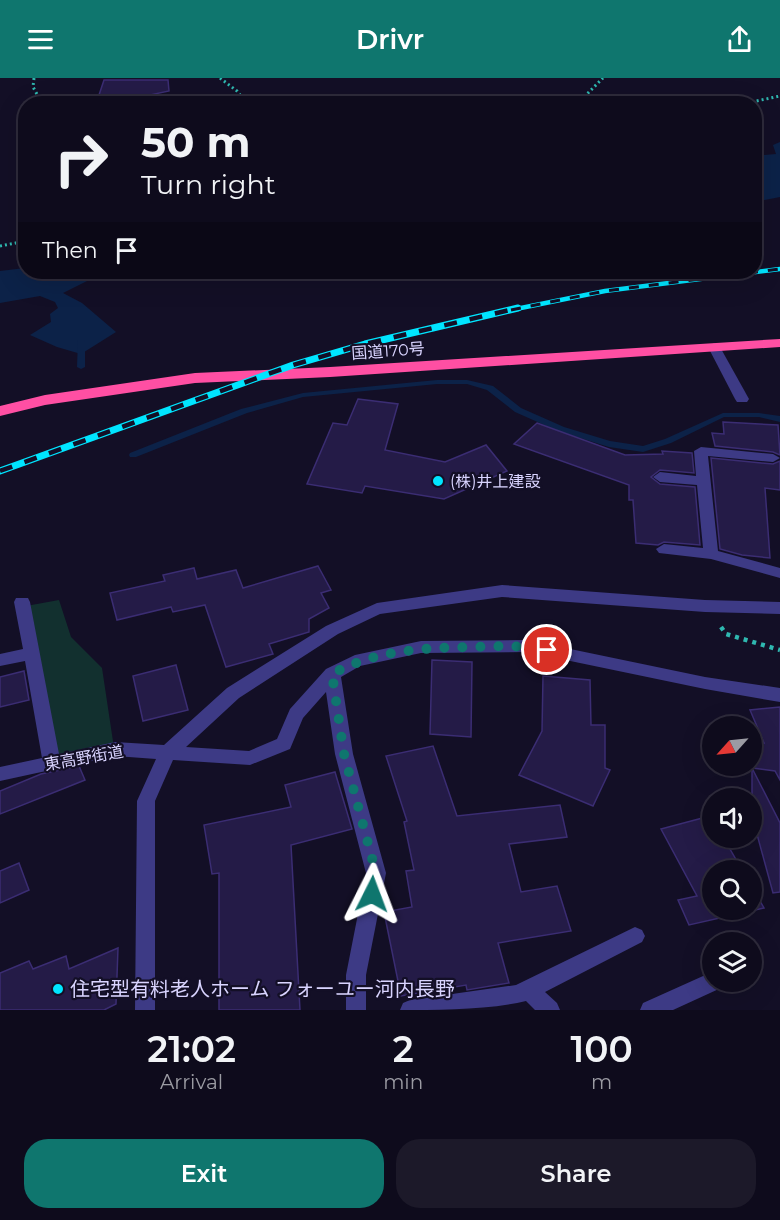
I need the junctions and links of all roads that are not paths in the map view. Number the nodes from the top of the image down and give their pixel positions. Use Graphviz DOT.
graph roads {
  1 [pos="780,343"];
  2 [pos="714,347"];
  3 [pos="742,399"];
  4 [pos="0,411"];
  5 [pos="773,458"];
  6 [pos="660,477"];
  7 [pos="704,481"];
  8 [pos="664,549"];
  9 [pos="711,554"];
  10 [pos="780,573"];
  11 [pos="22,602"];
  12 [pos="780,608"];
  13 [pos="32,653"];
  14 [pos="0,660"];
  15 [pos="332,674"];
  16 [pos="780,695"];
  17 [pos="168,752"];
  18 [pos="52,763"];
  19 [pos="0,774"];
  20 [pos="635,936"];
  21 [pos="702,986"];
  22 [pos="529,990"];
  23 [pos="145,1010"];
  24 [pos="356,1010"];
  25 [pos="410,1010"];
  26 [pos="550,1010"];
  27 [pos="650,1010"];
  1 -- 2 [label="highway, 国道170号"];
  2 -- 3 [label="street"];
  2 -- 4 [label="highway, 国道170号"];
  5 -- 7 [label="street"];
  6 -- 7 [label="street"];
  7 -- 9 [label="street"];
  8 -- 9 [label="street"];
  9 -- 10 [label="street"];
  11 -- 13 [label="street"];
  12 -- 17 [label="street"];
  13 -- 14 [label="street"];
  13 -- 18 [label="street"];
  15 -- 16 [label="street"];
  15 -- 17 [label="street, 東高野街道"];
  15 -- 24 [label="street"];
  17 -- 18 [label="street, 東高野街道"];
  17 -- 23 [label="street"];
  18 -- 19 [label="street, 東高野街道"];
  20 -- 22 [label="street"];
  21 -- 27 [label="street"];
  22 -- 25 [label="street"];
  22 -- 26 [label="street"];
}
